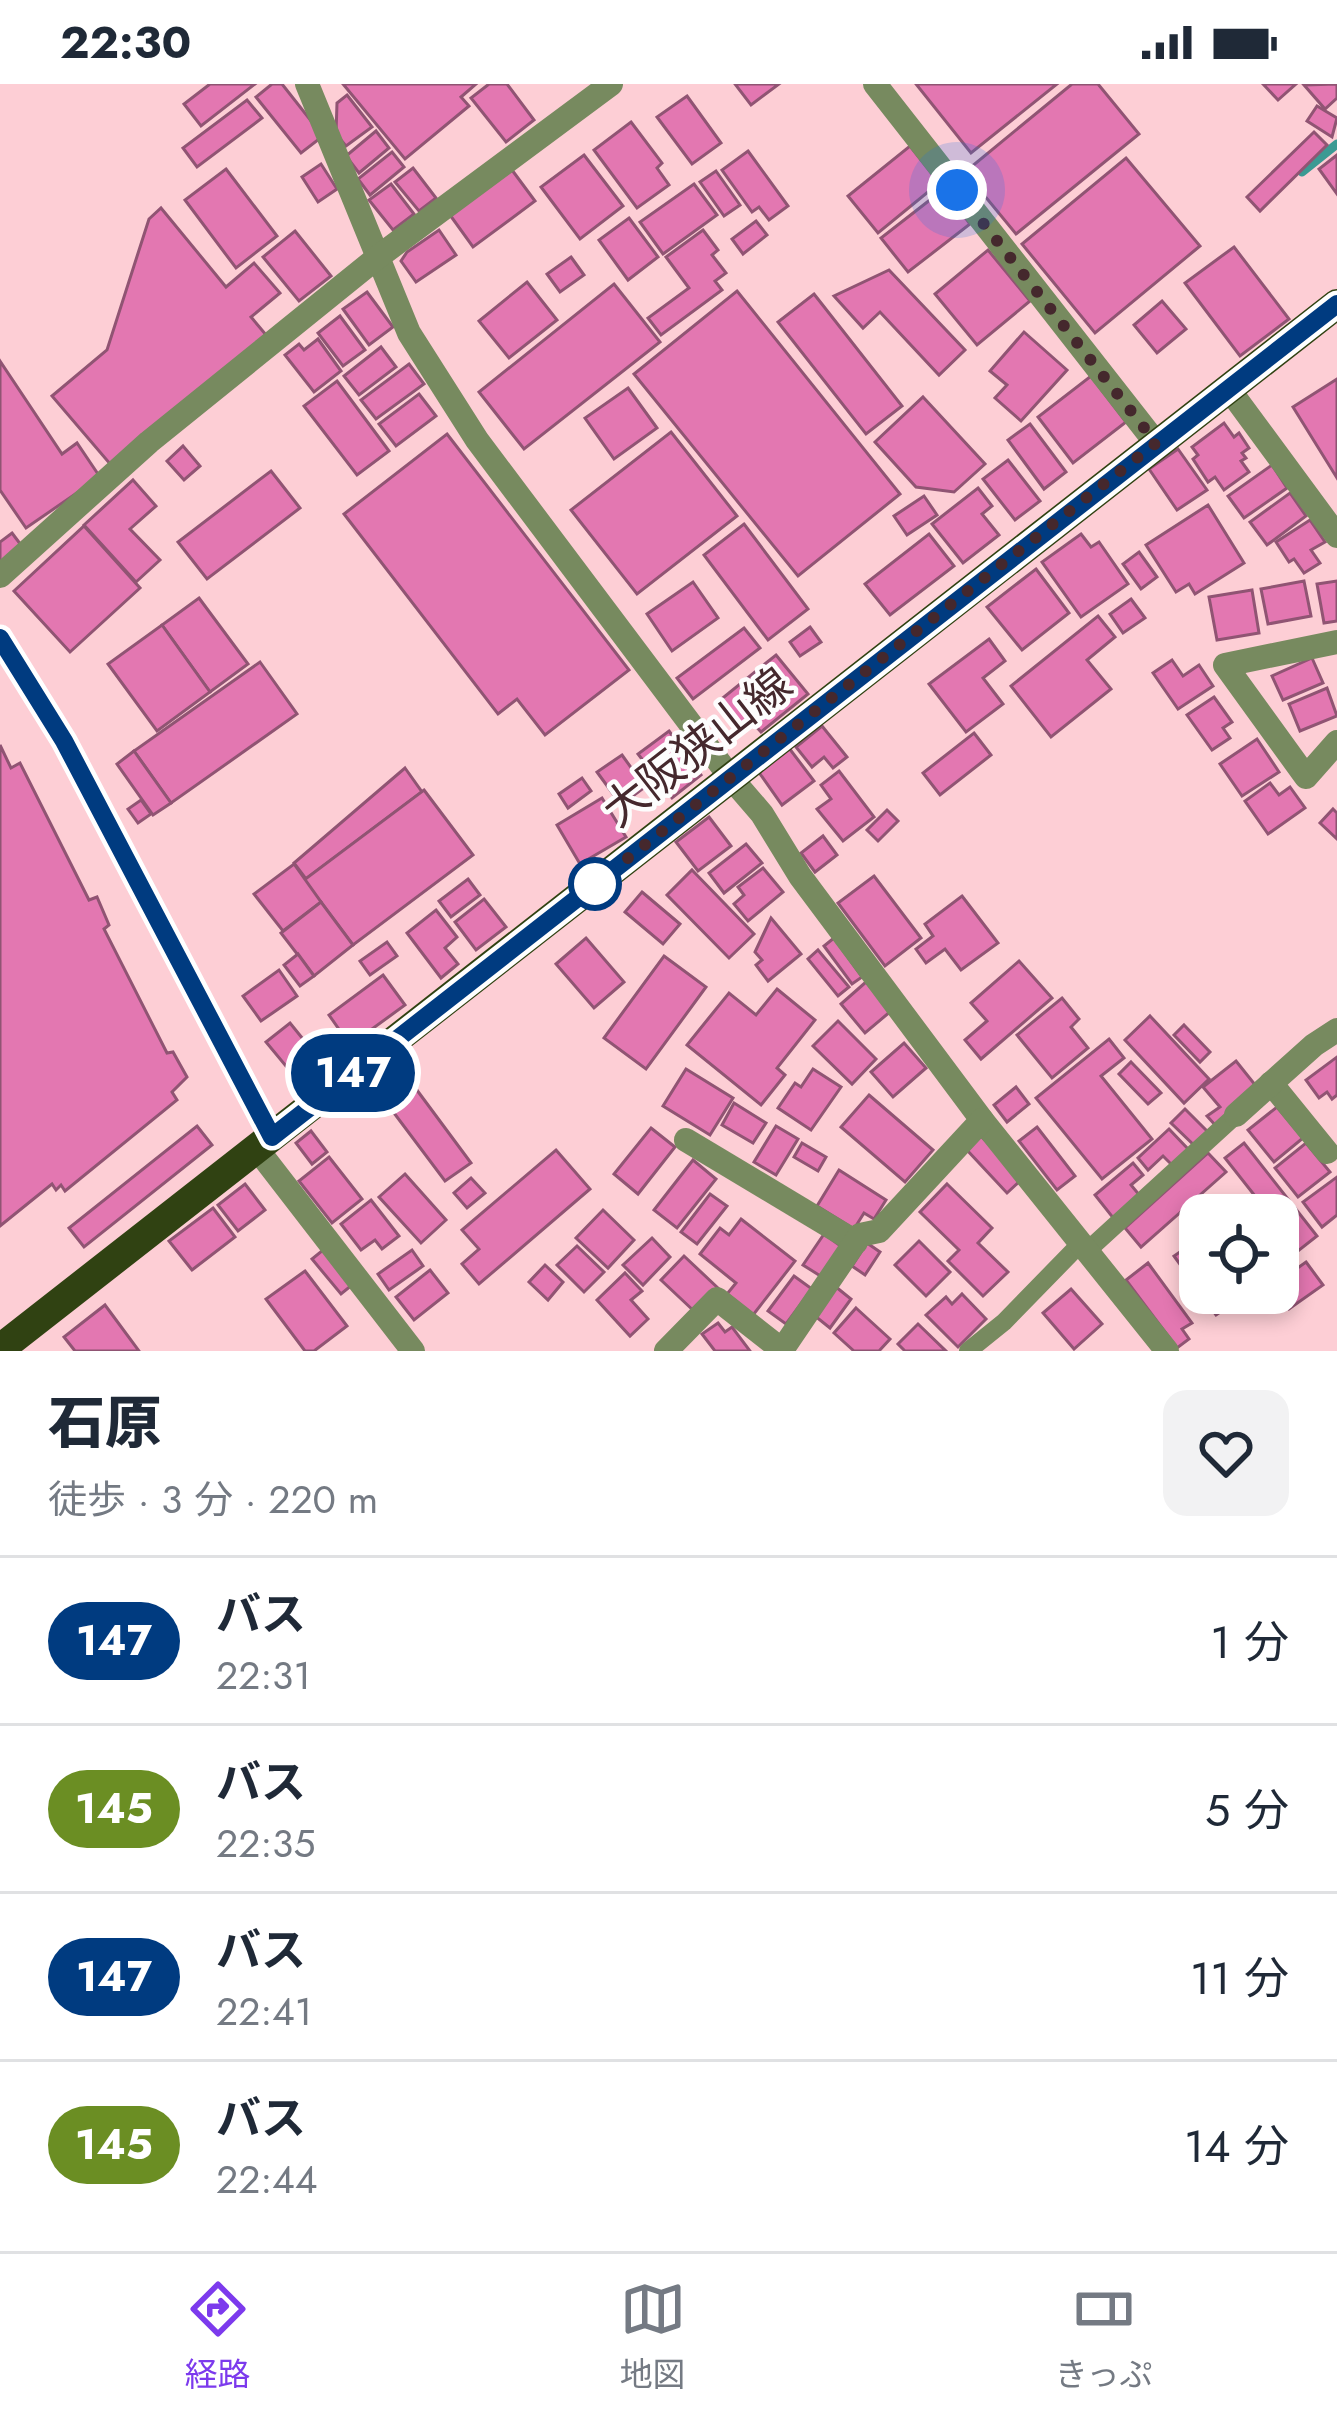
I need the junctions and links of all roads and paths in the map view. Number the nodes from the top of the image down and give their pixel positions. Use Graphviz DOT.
graph roads {
  1 [pos="307,84"];
  2 [pos="611,84"];
  3 [pos="875,84"];
  4 [pos="378,257"];
  5 [pos="1337,304"];
  6 [pos="1228,388"];
  7 [pos="1156,443"];
  8 [pos="1337,536"];
  9 [pos="0,576"];
  10 [pos="0,638"];
  11 [pos="1337,641"];
  12 [pos="1337,742"];
  13 [pos="730,778"];
  14 [pos="1337,1030"];
  15 [pos="1271,1083"];
  16 [pos="1236,1114"];
  17 [pos="982,1120"];
  18 [pos="686,1140"];
  19 [pos="264,1143"];
  20 [pos="1328,1152"];
  21 [pos="856,1241"];
  22 [pos="1084,1247"];
  23 [pos="769,1346"];
  24 [pos="0,1349"];
  25 [pos="412,1351"];
  26 [pos="666,1351"];
  27 [pos="968,1351"];
  28 [pos="1167,1351"];
  1 -- 4 [label="street"];
  2 -- 4 [label="street"];
  3 -- 7 [label="street"];
  4 -- 9 [label="street"];
  4 -- 13 [label="street"];
  5 -- 6 [label="main road, 大阪狭山線"];
  6 -- 7 [label="main road, 大阪狭山線"];
  6 -- 8 [label="street"];
  7 -- 13 [label="main road, 大阪狭山線"];
  10 -- 19 [label="street"];
  11 -- 12 [label="street"];
  13 -- 17 [label="street"];
  13 -- 19 [label="main road, 大阪狭山線"];
  14 -- 15 [label="street"];
  15 -- 16 [label="street"];
  15 -- 20 [label="street"];
  16 -- 22 [label="lane"];
  17 -- 21 [label="street"];
  17 -- 22 [label="street"];
  18 -- 21 [label="street"];
  19 -- 24 [label="main road, 大阪狭山線"];
  19 -- 25 [label="street"];
  21 -- 23 [label="street"];
  22 -- 27 [label="lane"];
  22 -- 28 [label="street"];
  23 -- 26 [label="street"];
}
